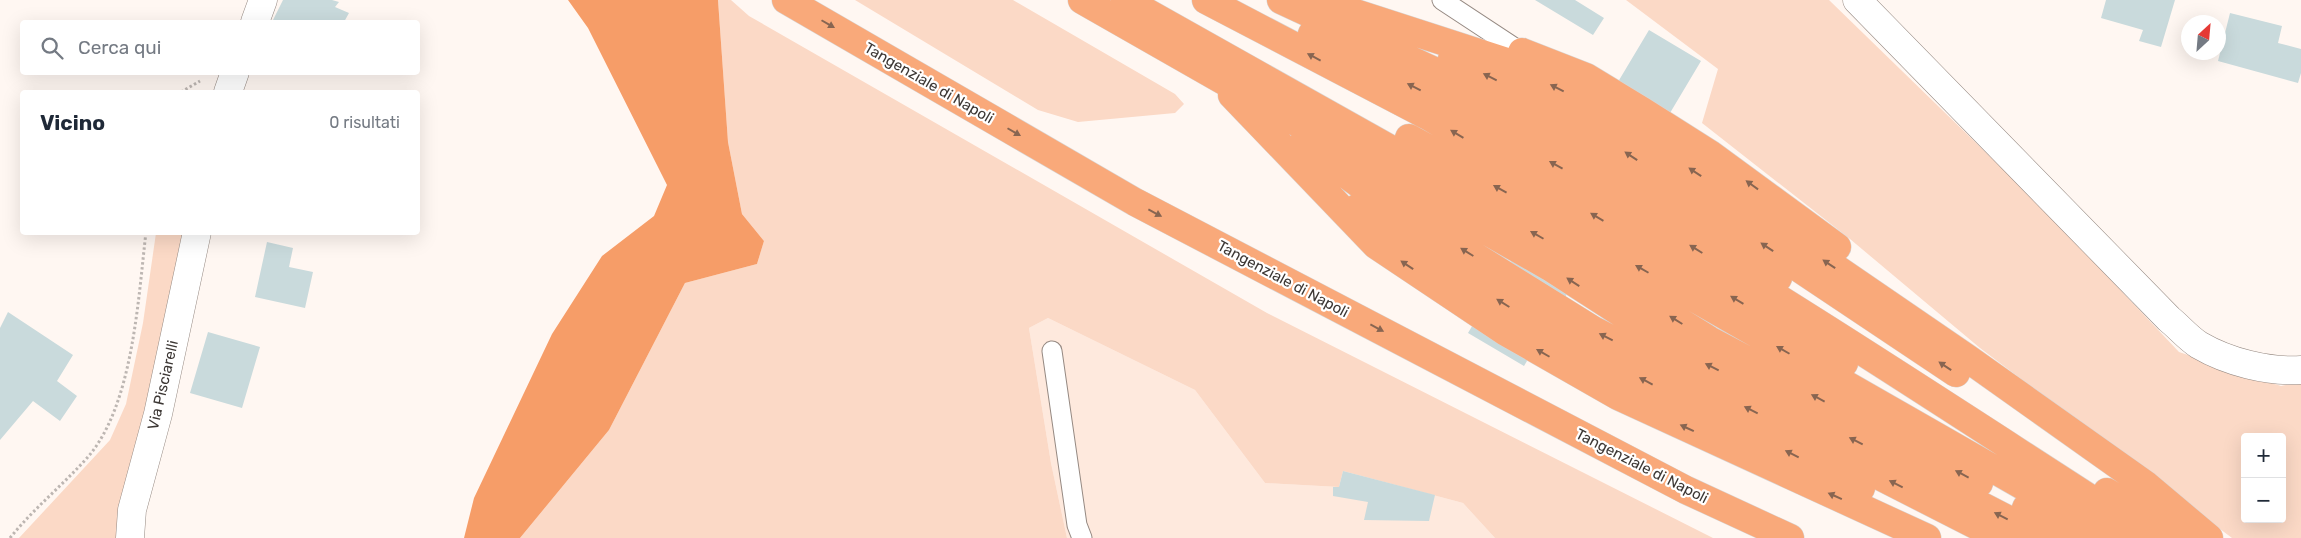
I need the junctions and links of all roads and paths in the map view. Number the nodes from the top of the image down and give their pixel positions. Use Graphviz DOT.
graph roads {
  1 [pos="263,0"];
  2 [pos="786,0"];
  3 [pos="1082,0"];
  4 [pos="1124,0"];
  5 [pos="1161,0"];
  6 [pos="1206,0"];
  7 [pos="1246,0"];
  8 [pos="1281,0"];
  9 [pos="1314,0"];
  10 [pos="1442,0"];
  11 [pos="1857,0"];
  12 [pos="256,20"];
  13 [pos="1385,21"];
  14 [pos="1521,52"];
  15 [pos="234,75"];
  16 [pos="1215,78"];
  17 [pos="229,90"];
  18 [pos="1304,170"];
  19 [pos="146,235"];
  20 [pos="196,235"];
  21 [pos="1052,351"];
  22 [pos="1967,358"];
  23 [pos="2301,370"];
  24 [pos="10,538"];
  25 [pos="130,538"];
  26 [pos="1082,538"];
  27 [pos="1790,538"];
  28 [pos="1927,538"];
  29 [pos="1960,538"];
  30 [pos="2002,538"];
  31 [pos="2044,538"];
  32 [pos="2082,538"];
  33 [pos="2114,538"];
  34 [pos="2140,538"];
  35 [pos="2150,538"];
  36 [pos="2180,538"];
  37 [pos="2205,538"];
  38 [pos="2209,538"];
  1 -- 12 [label="street"];
  2 -- 27 [label="highway, Tangenziale di Napoli, one-way"];
  3 -- 16 [label="highway"];
  32 -- 4 [label="highway, one-way"];
  33 -- 5 [label="highway, one-way"];
  34 -- 6 [label="highway, one-way"];
  35 -- 7 [label="highway, one-way"];
  8 -- 36 [label="highway"];
  9 -- 13 [label="highway"];
  37 -- 9 [label="highway, one-way"];
  10 -- 14 [label="lane"];
  11 -- 23 [label="street"];
  13 -- 14 [label="highway"];
  22 -- 13 [label="highway, one-way"];
  22 -- 14 [label="highway, one-way"];
  15 -- 17 [label="street"];
  16 -- 18 [label="highway"];
  30 -- 16 [label="highway, one-way"];
  31 -- 16 [label="highway, one-way"];
  28 -- 18 [label="highway, one-way"];
  29 -- 18 [label="highway, one-way"];
  19 -- 24 [label="path"];
  20 -- 25 [label="street, Via Pisciarelli"];
  21 -- 26 [label="lane"];
  22 -- 38 [label="highway"];
}
